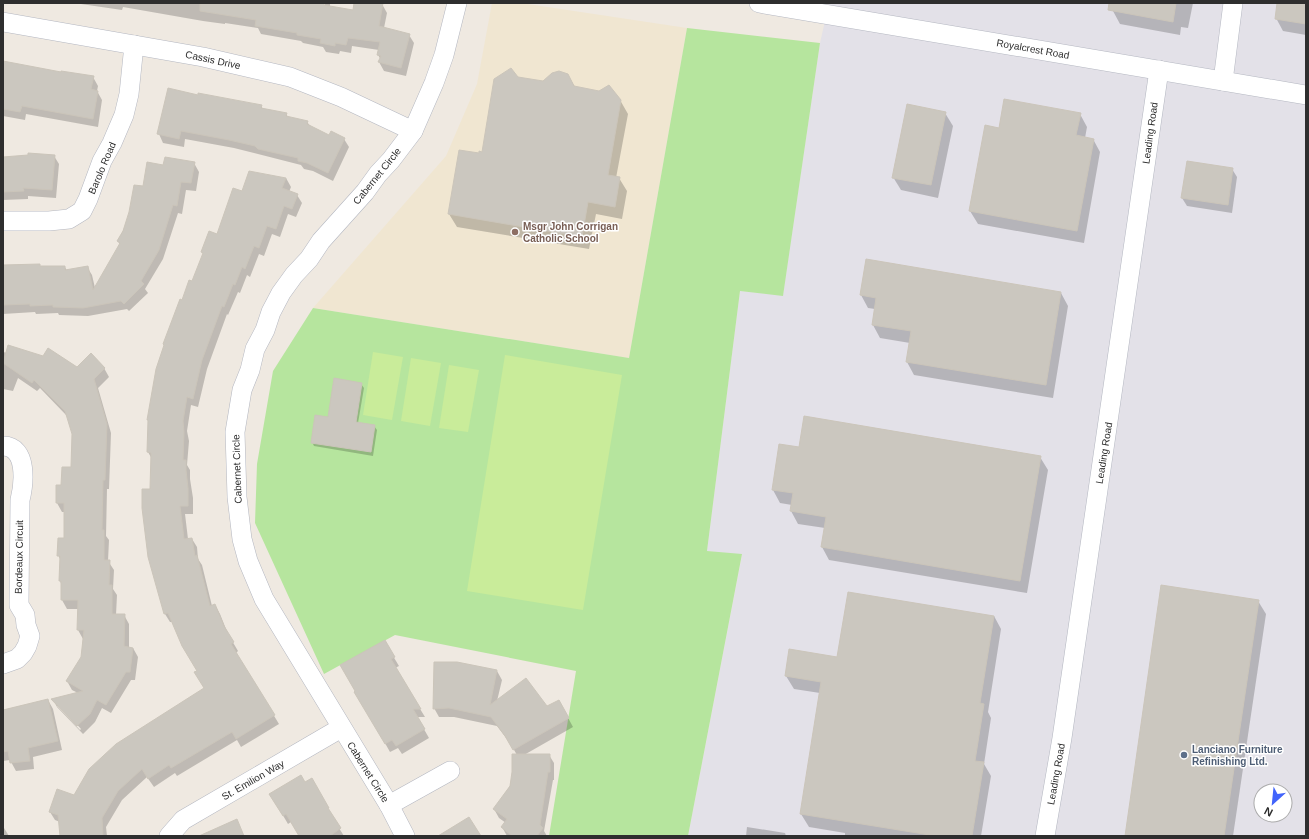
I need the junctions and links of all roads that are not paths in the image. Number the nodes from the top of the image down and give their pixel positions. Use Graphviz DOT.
graph roads {
  1 [pos="457,3"];
  2 [pos="760,3"];
  3 [pos="1234,3"];
  4 [pos="3,22"];
  5 [pos="134,45"];
  6 [pos="1159,70"];
  7 [pos="1223,81"];
  8 [pos="1306,95"];
  9 [pos="413,131"];
  10 [pos="3,222"];
  11 [pos="3,446"];
  12 [pos="3,664"];
  13 [pos="342,728"];
  14 [pos="450,771"];
  15 [pos="389,805"];
  16 [pos="169,836"];
  17 [pos="405,836"];
  18 [pos="1045,836"];
  1 -- 9 [label="street, Cabernet Circle"];
  2 -- 6 [label="street, Royalcrest Road"];
  3 -- 7 [label="street"];
  4 -- 5 [label="street, Cassis Drive"];
  5 -- 9 [label="street, Cassis Drive"];
  5 -- 10 [label="street, Barolo Road"];
  6 -- 7 [label="street, Royalcrest Road"];
  6 -- 18 [label="street, Leading Road"];
  7 -- 8 [label="street, Royalcrest Road"];
  9 -- 13 [label="street, Cabernet Circle"];
  11 -- 12 [label="street, Bordeaux Circuit"];
  13 -- 15 [label="street, Cabernet Circle"];
  13 -- 16 [label="street, St. Emilion Way"];
  14 -- 15 [label="street"];
  15 -- 17 [label="street, Cabernet Circle"];
}
